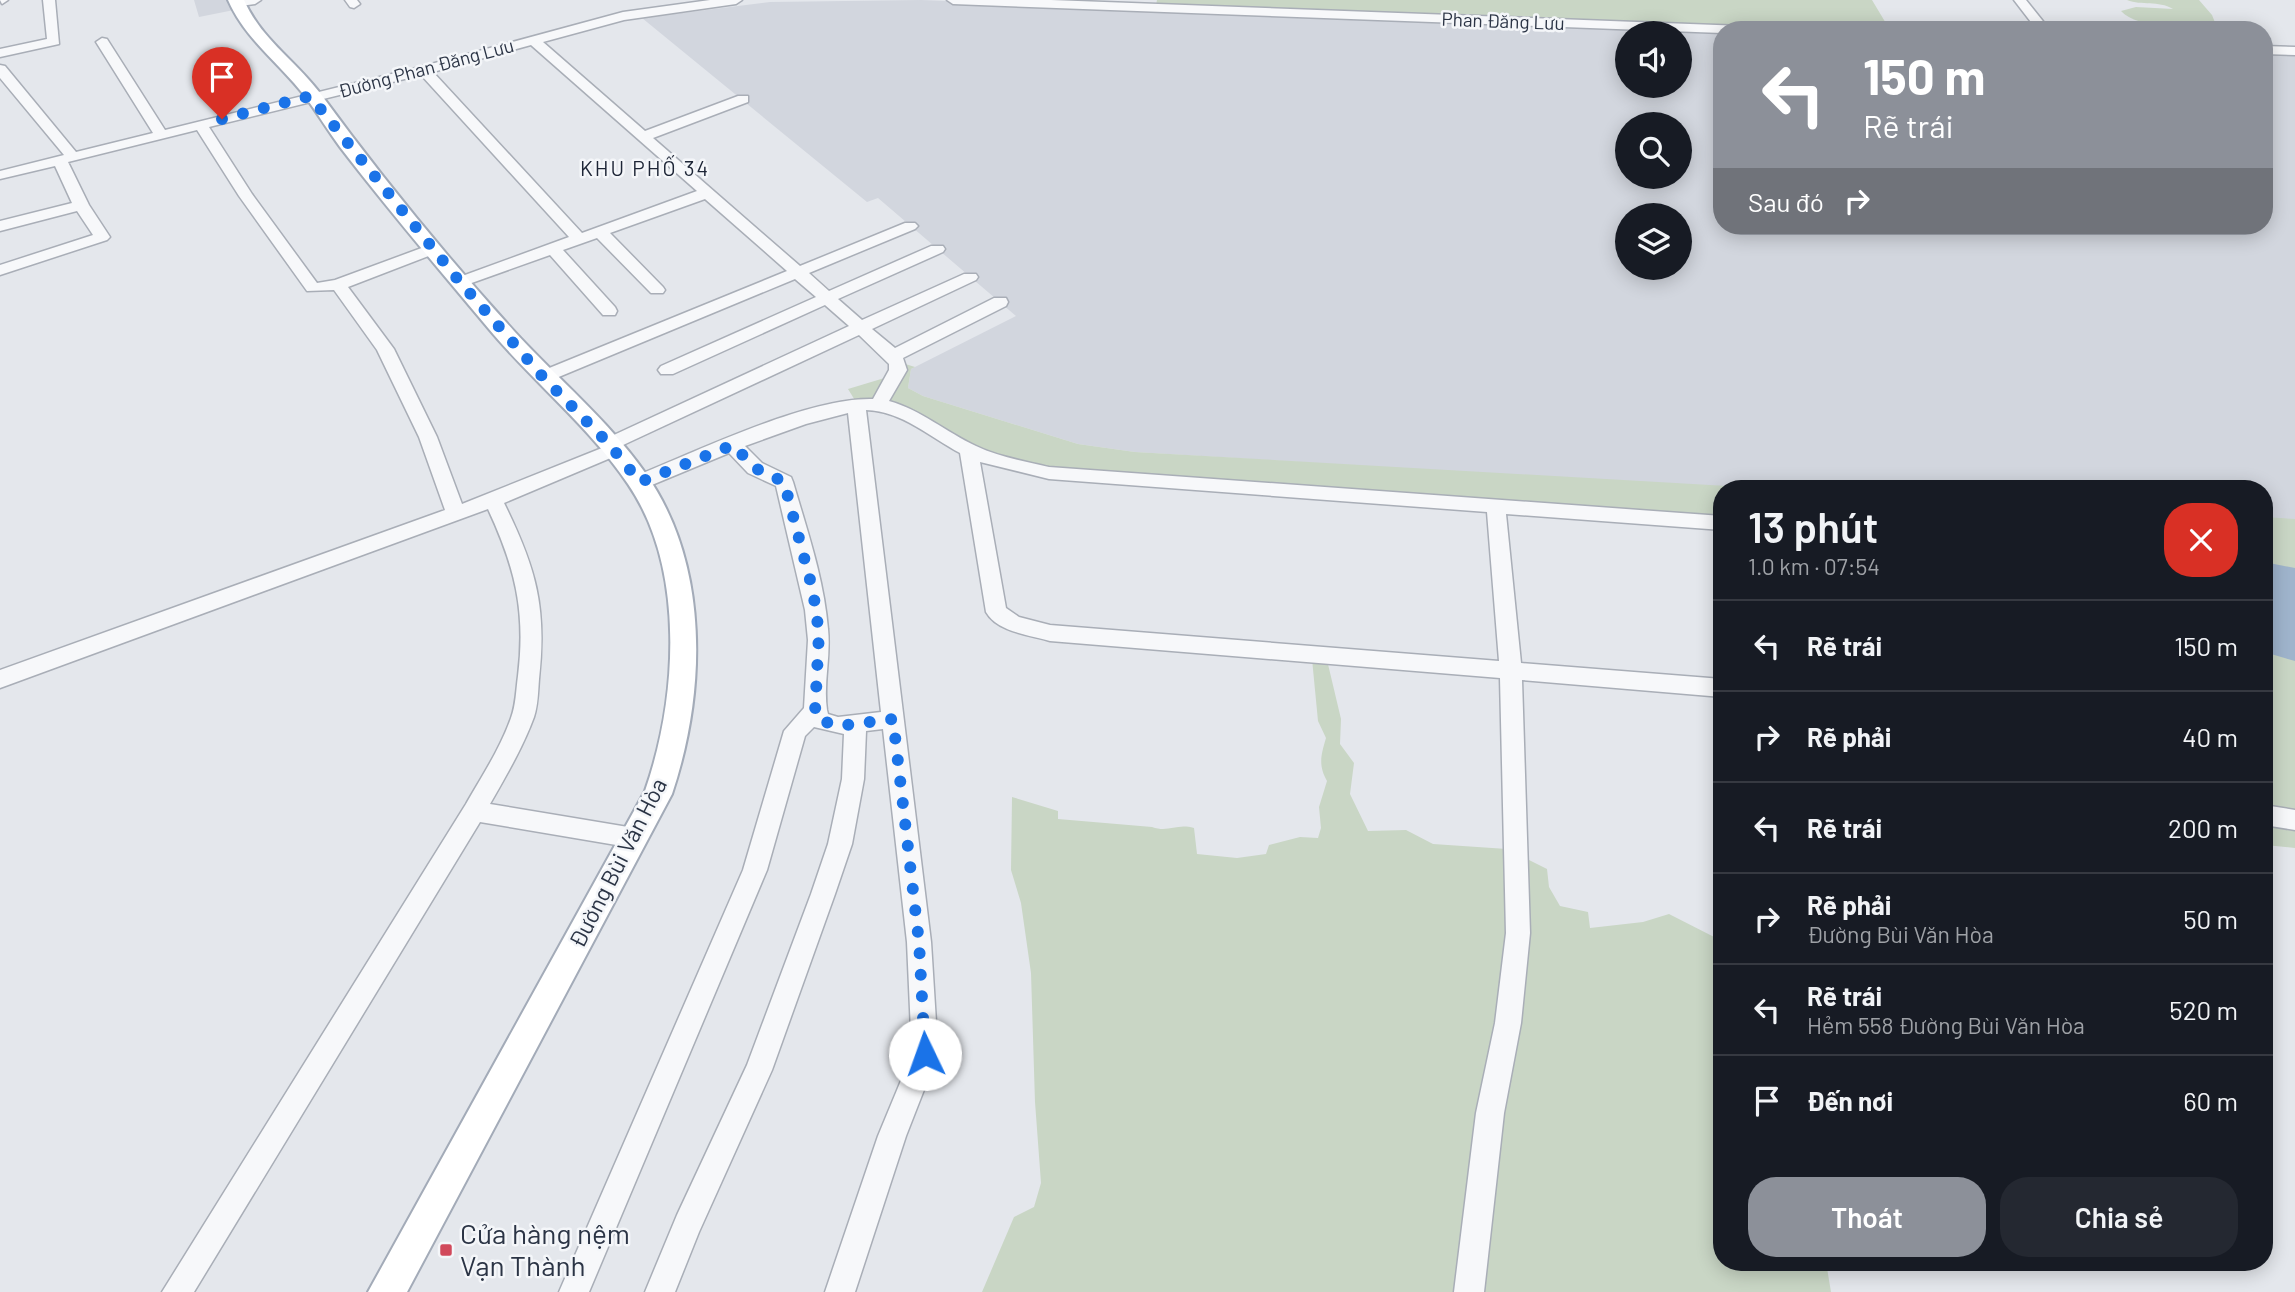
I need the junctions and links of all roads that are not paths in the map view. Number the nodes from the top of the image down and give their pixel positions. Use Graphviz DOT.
graph roads {
  1 [pos="49,0"];
  2 [pos="255,0"];
  3 [pos="708,0"];
  4 [pos="736,0"];
  5 [pos="953,0"];
  6 [pos="1020,0"];
  7 [pos="2020,0"];
  8 [pos="236,2"];
  9 [pos="1052,2"];
  10 [pos="659,8"];
  11 [pos="2037,21"];
  12 [pos="1713,29"];
  13 [pos="533,40"];
  14 [pos="102,42"];
  15 [pos="2273,50"];
  16 [pos="2295,51"];
  17 [pos="0,53"];
  18 [pos="0,69"];
  19 [pos="424,70"];
  20 [pos="310,96"];
  21 [pos="743,99"];
  22 [pos="200,124"];
  23 [pos="161,134"];
  24 [pos="646,136"];
  25 [pos="66,158"];
  26 [pos="1,171"];
  27 [pos="709,192"];
  28 [pos="81,205"];
  29 [pos="0,226"];
  30 [pos="910,226"];
  31 [pos="599,231"];
  32 [pos="579,239"];
  33 [pos="433,248"];
  34 [pos="552,248"];
  35 [pos="937,249"];
  36 [pos="0,270"];
  37 [pos="796,272"];
  38 [pos="970,277"];
  39 [pos="460,282"];
  40 [pos="338,285"];
  41 [pos="657,290"];
  42 [pos="826,299"];
  43 [pos="1000,302"];
  44 [pos="609,311"];
  45 [pos="860,329"];
  46 [pos="893,356"];
  47 [pos="667,370"];
  48 [pos="543,377"];
  49 [pos="868,404"];
  50 [pos="733,445"];
  51 [pos="611,447"];
  52 [pos="969,450"];
  53 [pos="640,482"];
  54 [pos="493,500"];
  55 [pos="1496,507"];
  56 [pos="456,514"];
  57 [pos="1713,522"];
  58 [pos="1511,672"];
  59 [pos="0,679"];
  60 [pos="1713,687"];
  61 [pos="815,712"];
  62 [pos="893,719"];
  63 [pos="855,723"];
  64 [pos="474,811"];
  65 [pos="2273,816"];
  66 [pos="2295,820"];
  67 [pos="634,838"];
  68 [pos="177,1292"];
  69 [pos="387,1292"];
  70 [pos="574,1292"];
  71 [pos="660,1292"];
  72 [pos="840,1292"];
  73 [pos="1469,1292"];
  1 -- 17 [label="street"];
  2 -- 8 [label="street"];
  3 -- 10 [label="street, Đường Phan Đăng Lưu"];
  4 -- 10 [label="street, Đường Phan Đăng Lưu"];
  5 -- 9 [label="street"];
  6 -- 9 [label="street"];
  7 -- 11 [label="street"];
  8 -- 20 [label="main road, Đường Bùi Văn Hòa"];
  9 -- 12 [label="street, Phan Đăng Lưu"];
  10 -- 13 [label="street, Đường Phan Đăng Lưu"];
  10 -- 20 [label="street, Đường Phan Đăng Lưu"];
  13 -- 19 [label="street, Đường Phan Đăng Lưu"];
  13 -- 24 [label="street"];
  14 -- 23 [label="street"];
  15 -- 16 [label="street"];
  18 -- 25 [label="street"];
  19 -- 20 [label="street, Đường Phan Đăng Lưu"];
  19 -- 32 [label="street"];
  20 -- 22 [label="street"];
  20 -- 33 [label="main road, Đường Bùi Văn Hòa"];
  21 -- 24 [label="street"];
  22 -- 23 [label="street"];
  22 -- 40 [label="street"];
  23 -- 25 [label="street"];
  24 -- 27 [label="street"];
  25 -- 26 [label="street"];
  25 -- 28 [label="street"];
  27 -- 31 [label="street"];
  27 -- 37 [label="street"];
  28 -- 29 [label="street"];
  28 -- 36 [label="street"];
  30 -- 37 [label="street"];
  31 -- 32 [label="street"];
  31 -- 41 [label="street"];
  32 -- 34 [label="street"];
  33 -- 39 [label="main road, Đường Bùi Văn Hòa"];
  33 -- 40 [label="street"];
  34 -- 39 [label="street"];
  34 -- 44 [label="street"];
  35 -- 42 [label="street"];
  37 -- 42 [label="street"];
  37 -- 48 [label="street"];
  38 -- 45 [label="street"];
  39 -- 48 [label="main road, Đường Bùi Văn Hòa"];
  40 -- 56 [label="street"];
  42 -- 45 [label="street"];
  42 -- 47 [label="street"];
  43 -- 46 [label="street"];
  45 -- 46 [label="street"];
  45 -- 51 [label="street"];
  46 -- 49 [label="street"];
  48 -- 51 [label="main road, Đường Bùi Văn Hòa"];
  49 -- 50 [label="street"];
  49 -- 52 [label="street"];
  49 -- 62 [label="street"];
  50 -- 53 [label="street"];
  50 -- 61 [label="street"];
  51 -- 53 [label="main road, Đường Bùi Văn Hòa"];
  51 -- 54 [label="street"];
  52 -- 55 [label="street"];
  52 -- 58 [label="street"];
  53 -- 67 [label="main road, Đường Bùi Văn Hòa"];
  54 -- 56 [label="street"];
  54 -- 64 [label="street"];
  55 -- 57 [label="street"];
  55 -- 58 [label="street"];
  56 -- 59 [label="street"];
  58 -- 60 [label="street"];
  58 -- 73 [label="street"];
  61 -- 63 [label="street"];
  61 -- 70 [label="street"];
  62 -- 63 [label="street"];
  62 -- 72 [label="street"];
  63 -- 71 [label="street"];
  64 -- 67 [label="street"];
  64 -- 68 [label="street"];
  65 -- 66 [label="street"];
  67 -- 69 [label="main road, Đường Bùi Văn Hòa"];
}
